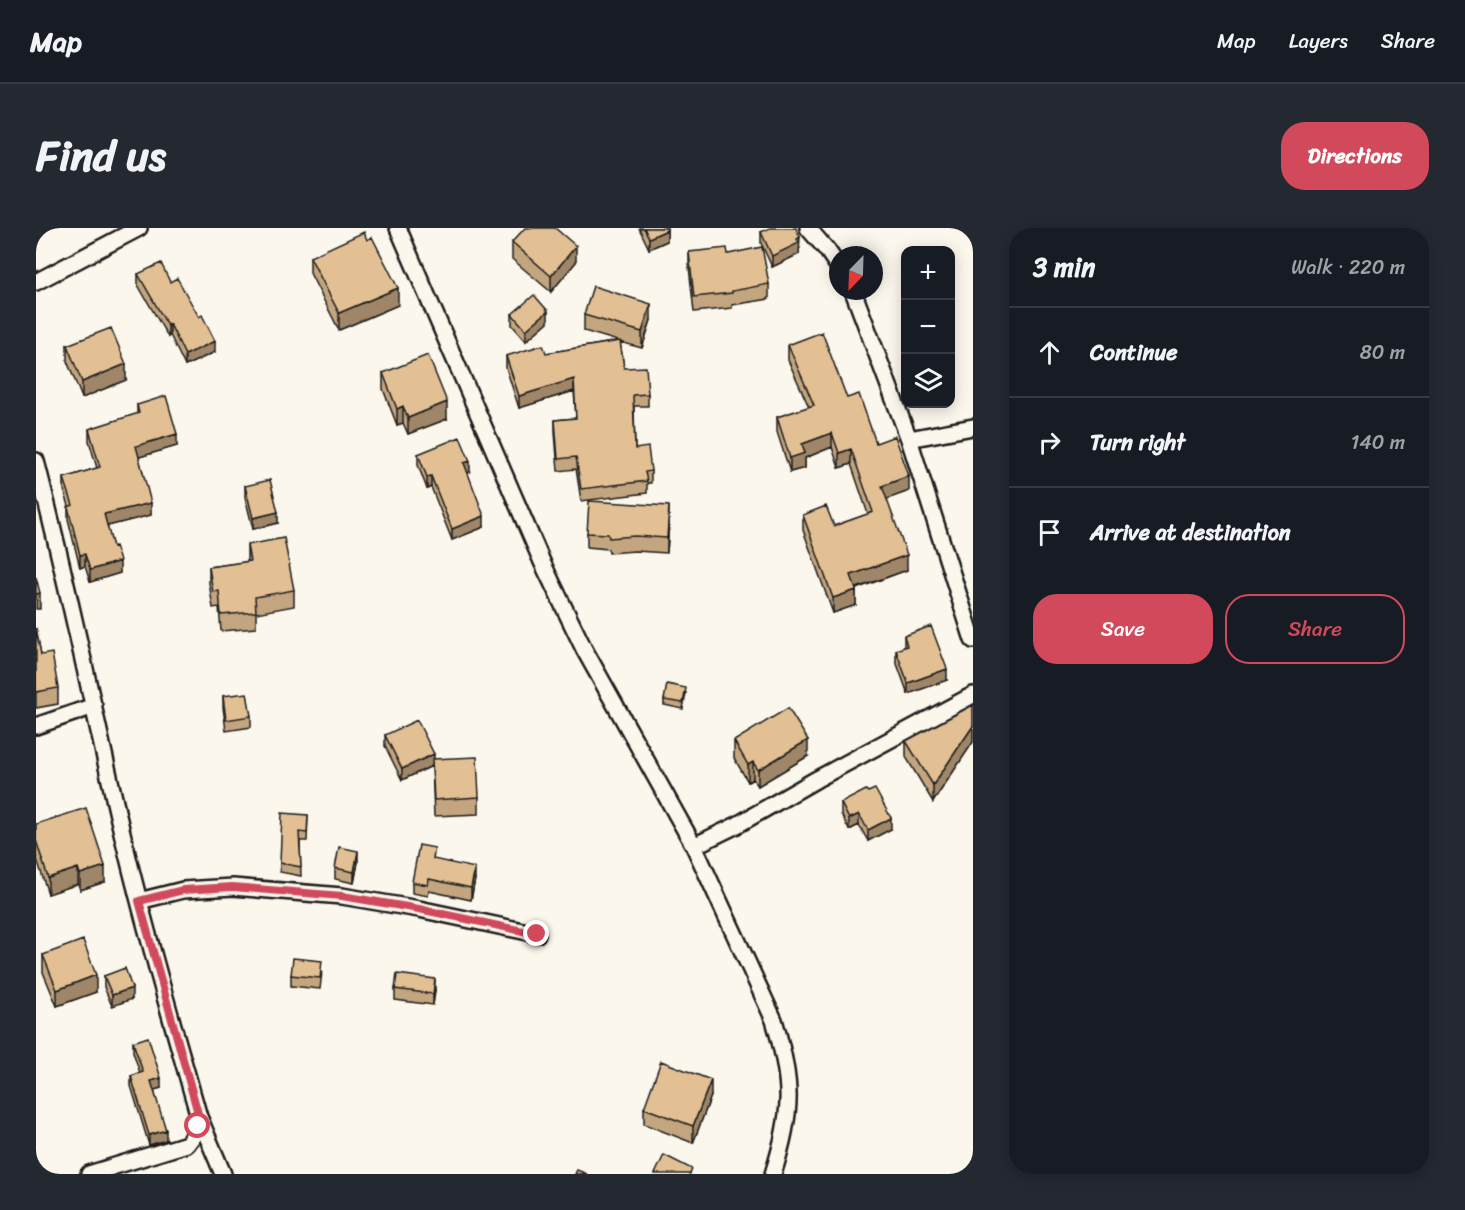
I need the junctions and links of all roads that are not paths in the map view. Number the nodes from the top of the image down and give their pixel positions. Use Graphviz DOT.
graph roads {
  1 [pos="139,228"];
  2 [pos="398,228"];
  3 [pos="807,228"];
  4 [pos="829,253"];
  5 [pos="36,282"];
  6 [pos="856,300"];
  7 [pos="973,427"];
  8 [pos="909,439"];
  9 [pos="36,461"];
  10 [pos="973,640"];
  11 [pos="973,695"];
  12 [pos="94,706"];
  13 [pos="36,726"];
  14 [pos="694,846"];
  15 [pos="139,901"];
  16 [pos="537,934"];
  17 [pos="199,1117"];
  18 [pos="89,1174"];
  19 [pos="222,1174"];
  20 [pos="773,1174"];
  1 -- 5 [label="street"];
  2 -- 14 [label="street"];
  3 -- 4 [label="street"];
  6 -- 8 [label="street"];
  7 -- 8 [label="street"];
  8 -- 10 [label="street"];
  9 -- 12 [label="street"];
  11 -- 14 [label="street"];
  12 -- 13 [label="street"];
  12 -- 15 [label="street"];
  14 -- 20 [label="street"];
  15 -- 16 [label="street"];
  15 -- 17 [label="street"];
  17 -- 18 [label="street"];
  17 -- 19 [label="street"];
}
